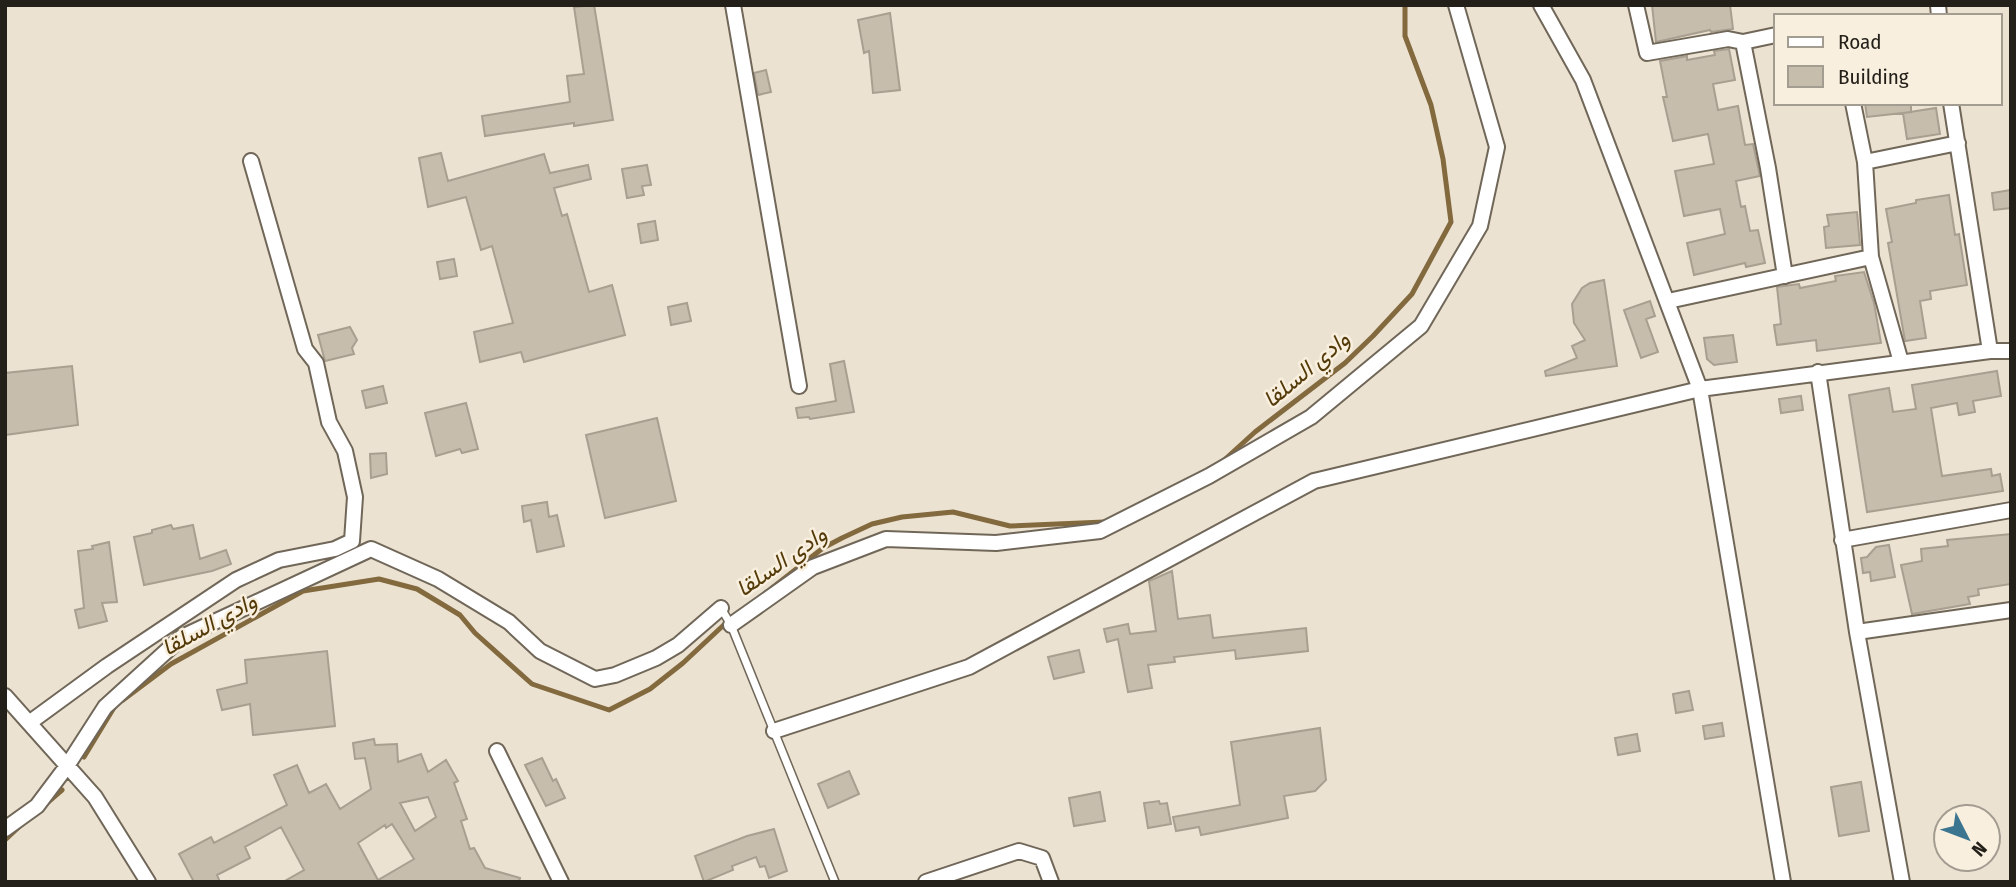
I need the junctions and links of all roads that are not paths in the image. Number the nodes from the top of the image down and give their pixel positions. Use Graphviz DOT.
graph roads {
  1 [pos="733,5"];
  2 [pos="1455,5"];
  3 [pos="1541,5"];
  4 [pos="1636,5"];
  5 [pos="1774,35"];
  6 [pos="1743,42"];
  7 [pos="1853,105"];
  8 [pos="1951,105"];
  9 [pos="1958,143"];
  10 [pos="251,161"];
  11 [pos="1865,162"];
  12 [pos="1871,257"];
  13 [pos="1785,276"];
  14 [pos="1668,301"];
  15 [pos="1990,351"];
  16 [pos="2011,351"];
  17 [pos="1901,362"];
  18 [pos="1818,372"];
  19 [pos="799,386"];
  20 [pos="1700,389"];
  21 [pos="2011,510"];
  22 [pos="1842,540"];
  23 [pos="721,608"];
  24 [pos="2011,610"];
  25 [pos="731,625"];
  26 [pos="1857,632"];
  27 [pos="5,696"];
  28 [pos="29,723"];
  29 [pos="774,731"];
  30 [pos="497,751"];
  31 [pos="67,766"];
  32 [pos="5,829"];
  33 [pos="148,882"];
  34 [pos="561,882"];
  35 [pos="835,882"];
  36 [pos="926,882"];
  37 [pos="1051,882"];
  38 [pos="1783,882"];
  39 [pos="1902,882"];
  1 -- 19 [label="street"];
  2 -- 25 [label="street"];
  3 -- 14 [label="street"];
  4 -- 6 [label="street"];
  5 -- 6 [label="street"];
  6 -- 13 [label="street"];
  7 -- 11 [label="street"];
  8 -- 9 [label="street"];
  9 -- 11 [label="street"];
  9 -- 15 [label="street"];
  10 -- 28 [label="street"];
  11 -- 12 [label="street"];
  12 -- 13 [label="street"];
  12 -- 17 [label="street"];
  13 -- 14 [label="street"];
  14 -- 20 [label="street"];
  15 -- 16 [label="street"];
  15 -- 17 [label="street"];
  17 -- 18 [label="street"];
  18 -- 20 [label="street"];
  18 -- 22 [label="street"];
  20 -- 29 [label="street"];
  20 -- 38 [label="street"];
  21 -- 22 [label="street"];
  22 -- 26 [label="street"];
  23 -- 25 [label="lane"];
  23 -- 31 [label="street"];
  24 -- 26 [label="street"];
  25 -- 29 [label="lane"];
  26 -- 39 [label="street"];
  27 -- 28 [label="street"];
  28 -- 31 [label="street"];
  29 -- 35 [label="lane"];
  30 -- 34 [label="street"];
  31 -- 32 [label="street"];
  31 -- 33 [label="street"];
  36 -- 37 [label="street"];
}
